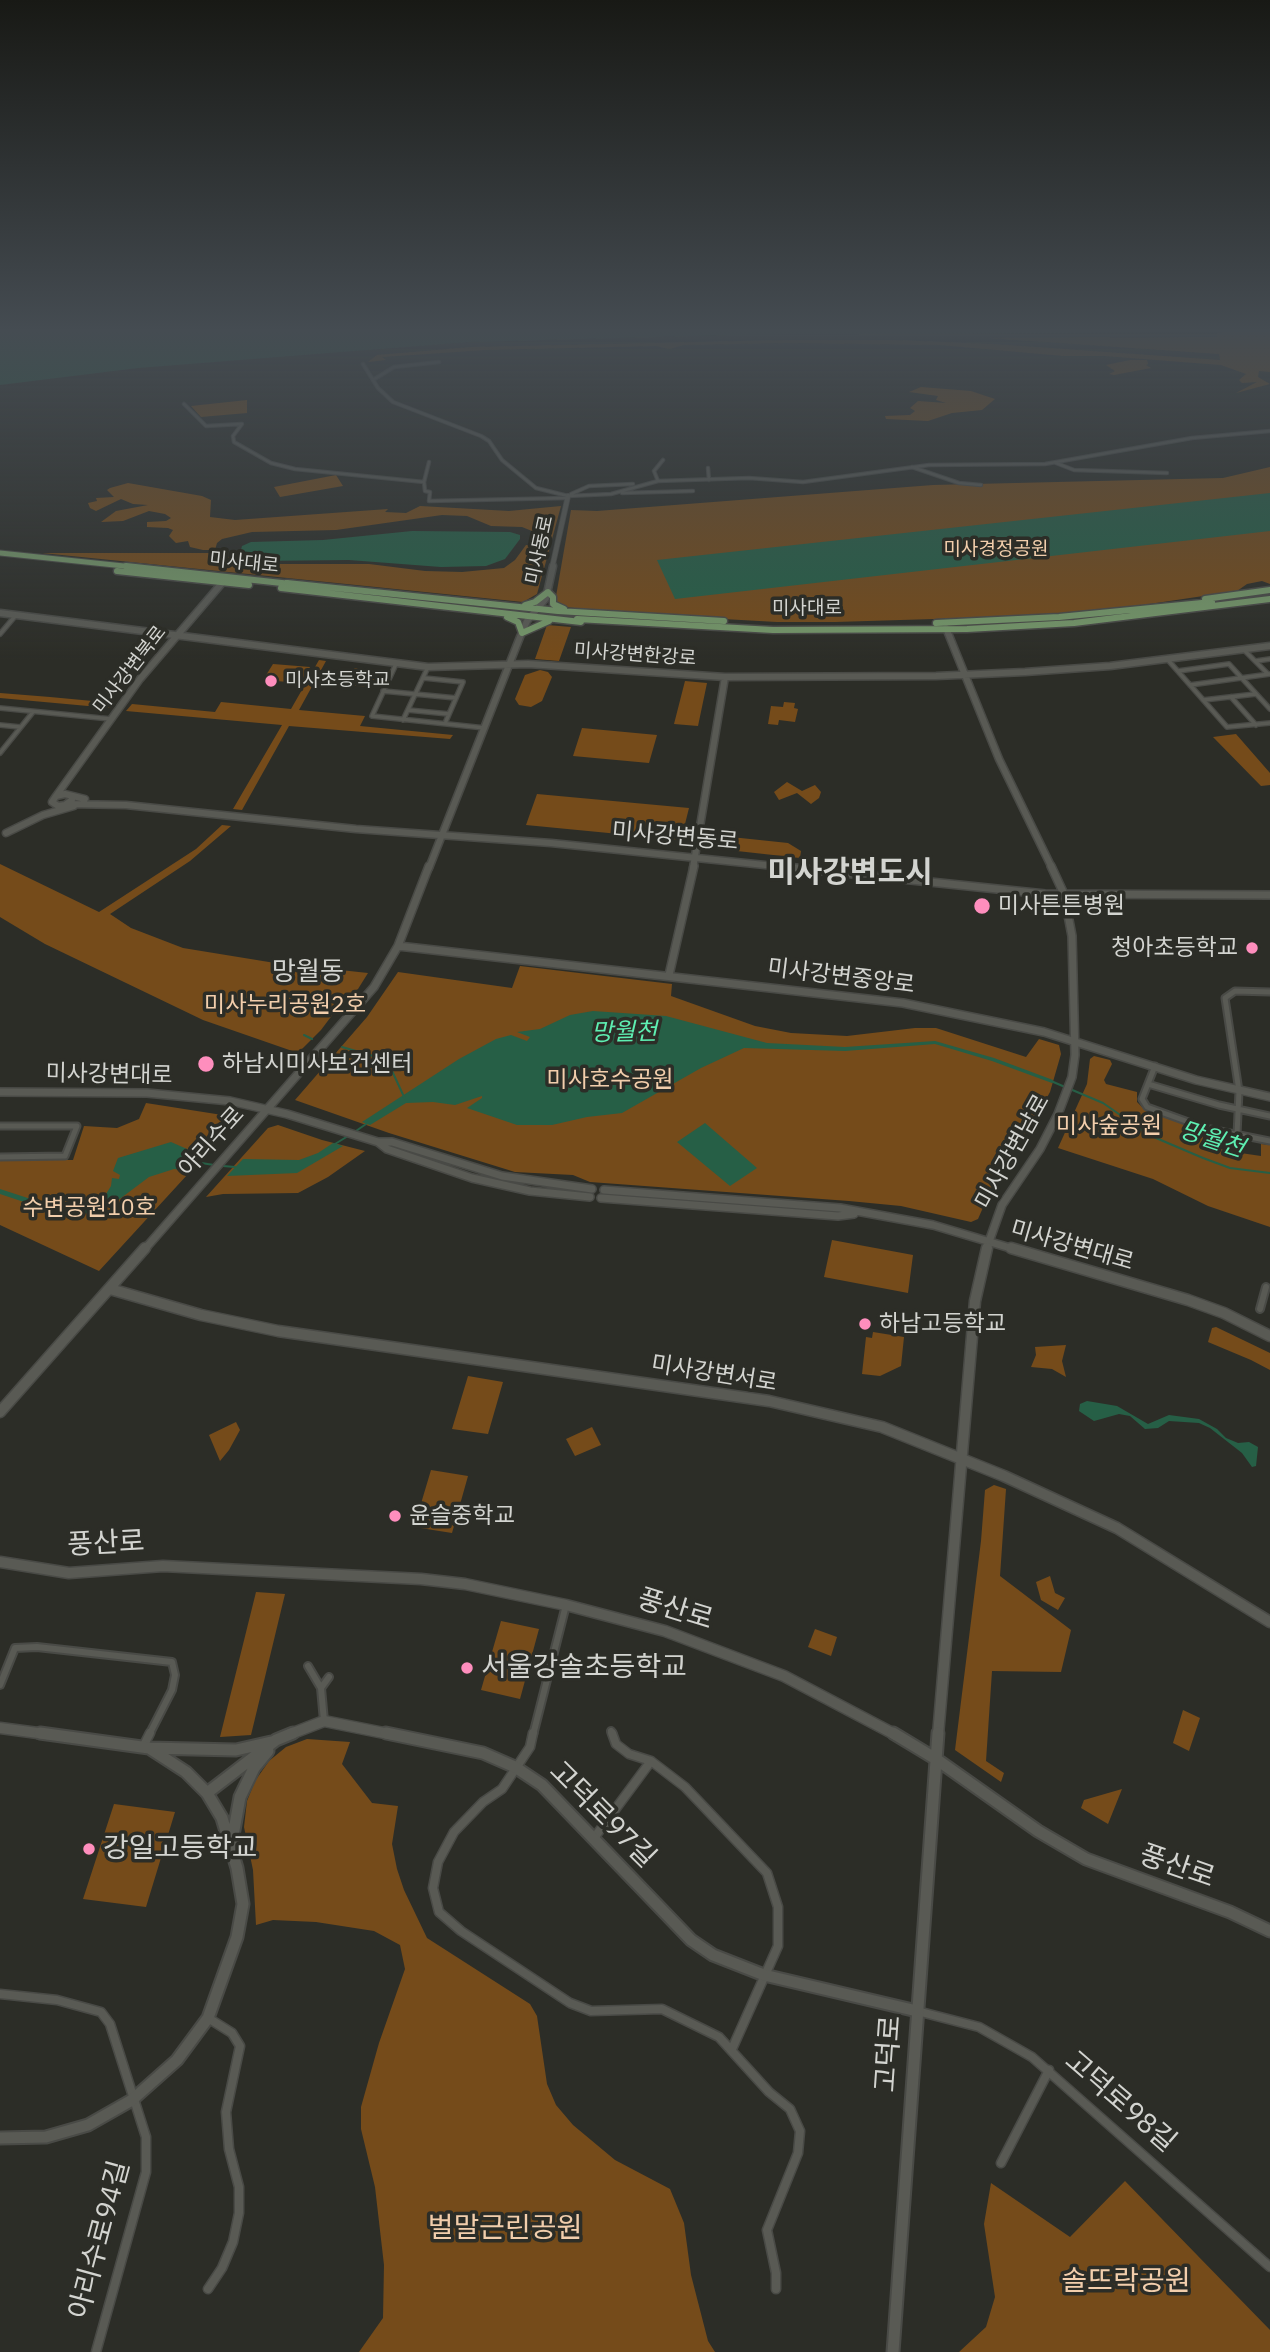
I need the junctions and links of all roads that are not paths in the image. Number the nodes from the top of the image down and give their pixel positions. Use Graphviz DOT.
graph roads {
  1 [pos="234,442"];
  2 [pos="490,442"];
  3 [pos="1172,442"];
  4 [pos="663,460"];
  5 [pos="429,462"];
  6 [pos="1056,463"];
  7 [pos="909,466"];
  8 [pos="708,468"];
  9 [pos="1167,473"];
  10 [pos="709,480"];
  11 [pos="658,481"];
  12 [pos="424,482"];
  13 [pos="639,484"];
  14 [pos="981,485"];
  15 [pos="693,491"];
  16 [pos="618,492"];
  17 [pos="567,497"];
  18 [pos="0,556"];
  19 [pos="222,583"];
  20 [pos="287,583"];
  21 [pos="281,588"];
  22 [pos="1267,591"];
  23 [pos="548,592"];
  24 [pos="1270,598"];
  25 [pos="1221,602"];
  26 [pos="499,605"];
  27 [pos="508,606"];
  28 [pos="538,609"];
  29 [pos="0,614"];
  30 [pos="493,614"];
  31 [pos="16,615"];
  32 [pos="531,617"];
  33 [pos="578,617"];
  34 [pos="557,620"];
  35 [pos="774,627"];
  36 [pos="946,628"];
  37 [pos="522,633"];
  38 [pos="0,634"];
  39 [pos="178,634"];
  40 [pos="1270,646"];
  41 [pos="1244,650"];
  42 [pos="1270,659"];
  43 [pos="1168,660"];
  44 [pos="1255,661"];
  45 [pos="396,664"];
  46 [pos="510,664"];
  47 [pos="428,667"];
  48 [pos="1178,671"];
  49 [pos="1269,675"];
  50 [pos="967,676"];
  51 [pos="725,677"];
  52 [pos="424,678"];
  53 [pos="1242,678"];
  54 [pos="1190,685"];
  55 [pos="383,691"];
  56 [pos="415,694"];
  57 [pos="1256,694"];
  58 [pos="1231,697"];
  59 [pos="456,698"];
  60 [pos="1203,700"];
  61 [pos="0,708"];
  62 [pos="1270,709"];
  63 [pos="408,710"];
  64 [pos="33,712"];
  65 [pos="449,714"];
  66 [pos="111,719"];
  67 [pos="403,720"];
  68 [pos="446,721"];
  69 [pos="1270,723"];
  70 [pos="0,725"];
  71 [pos="1256,725"];
  72 [pos="20,727"];
  73 [pos="485,728"];
  74 [pos="0,743"];
  75 [pos="7,744"];
  76 [pos="0,753"];
  77 [pos="68,781"];
  78 [pos="70,795"];
  79 [pos="55,801"];
  80 [pos="68,804"];
  81 [pos="119,805"];
  82 [pos="3,834"];
  83 [pos="440,836"];
  84 [pos="696,857"];
  85 [pos="1064,894"];
  86 [pos="1270,895"];
  87 [pos="398,946"];
  88 [pos="669,975"];
  89 [pos="1270,992"];
  90 [pos="1076,1041"];
  91 [pos="1155,1066"];
  92 [pos="1148,1084"];
  93 [pos="1239,1091"];
  94 [pos="0,1092"];
  95 [pos="1270,1097"];
  96 [pos="268,1109"];
  97 [pos="1238,1110"];
  98 [pos="1270,1116"];
  99 [pos="0,1126"];
  100 [pos="1237,1135"];
  101 [pos="1270,1141"];
  102 [pos="0,1157"];
  103 [pos="591,1193"];
  104 [pos="602,1194"];
  105 [pos="989,1242"];
  106 [pos="1266,1287"];
  107 [pos="110,1289"];
  108 [pos="1260,1309"];
  109 [pos="1270,1336"];
  110 [pos="0,1412"];
  111 [pos="961,1459"];
  112 [pos="0,1562"];
  113 [pos="566,1605"];
  114 [pos="1270,1622"];
  115 [pos="308,1665"];
  116 [pos="329,1677"];
  117 [pos="0,1685"];
  118 [pos="321,1688"];
  119 [pos="324,1721"];
  120 [pos="0,1728"];
  121 [pos="611,1731"];
  122 [pos="276,1740"];
  123 [pos="146,1748"];
  124 [pos="936,1759"];
  125 [pos="651,1761"];
  126 [pos="515,1767"];
  127 [pos="207,1793"];
  128 [pos="594,1838"];
  129 [pos="232,1844"];
  130 [pos="1270,1931"];
  131 [pos="764,1975"];
  132 [pos="0,1994"];
  133 [pos="917,2011"];
  134 [pos="208,2018"];
  135 [pos="732,2049"];
  136 [pos="1049,2070"];
  137 [pos="132,2100"];
  138 [pos="0,2138"];
  139 [pos="1002,2163"];
  140 [pos="1270,2267"];
  141 [pos="208,2289"];
  142 [pos="776,2289"];
  143 [pos="96,2352"];
  144 [pos="892,2352"];
  1 -- 12 [label="street"];
  2 -- 17 [label="street"];
  3 -- 6 [label="street"];
  4 -- 11 [label="street"];
  5 -- 12 [label="street"];
  6 -- 7 [label="street"];
  6 -- 9 [label="street"];
  7 -- 10 [label="street"];
  7 -- 14 [label="street"];
  8 -- 10 [label="street"];
  10 -- 11 [label="street"];
  11 -- 13 [label="street"];
  12 -- 17 [label="street"];
  13 -- 16 [label="street"];
  13 -- 17 [label="street"];
  15 -- 16 [label="street"];
  16 -- 17 [label="street"];
  17 -- 23 [label="street, 미사동로"];
  18 -- 19 [label="main road, 미사대로"];
  18 -- 20 [label="main road, 미사대로"];
  19 -- 21 [label="main road, 미사대로"];
  19 -- 39 [label="street, 미사강변북로"];
  20 -- 21 [label="main road, 미사대로"];
  20 -- 26 [label="main road"];
  21 -- 30 [label="main road"];
  22 -- 24 [label="main road"];
  22 -- 25 [label="main road, 미사대로"];
  23 -- 26 [label="main road"];
  23 -- 28 [label="street, 미사동로"];
  23 -- 33 [label="main road"];
  24 -- 25 [label="main road, 미사대로"];
  25 -- 35 [label="main road, 미사대로"];
  25 -- 36 [label="main road, 미사대로"];
  26 -- 27 [label="main road"];
  27 -- 28 [label="main road"];
  27 -- 30 [label="main road"];
  28 -- 32 [label="street, 아리수로"];
  28 -- 33 [label="main road"];
  29 -- 31 [label="street, 미사강변한강로"];
  30 -- 32 [label="main road"];
  30 -- 37 [label="main road"];
  31 -- 38 [label="street"];
  31 -- 39 [label="street, 미사강변한강로"];
  32 -- 34 [label="main road"];
  32 -- 37 [label="street, 아리수로"];
  33 -- 34 [label="main road"];
  33 -- 35 [label="main road"];
  34 -- 37 [label="main road"];
  35 -- 36 [label="main road, 미사대로"];
  36 -- 50 [label="street, 미사강변남로"];
  37 -- 46 [label="street, 아리수로"];
  39 -- 45 [label="street, 미사강변한강로"];
  39 -- 66 [label="street, 미사강변북로"];
  40 -- 41 [label="street, 미사강변한강로"];
  41 -- 43 [label="street, 미사강변한강로"];
  41 -- 44 [label="street"];
  42 -- 44 [label="street"];
  43 -- 48 [label="street"];
  43 -- 50 [label="street, 미사강변한강로"];
  44 -- 49 [label="street"];
  45 -- 47 [label="street, 미사강변한강로"];
  45 -- 55 [label="street"];
  46 -- 47 [label="street, 미사강변한강로"];
  46 -- 51 [label="street, 미사강변한강로"];
  46 -- 73 [label="street, 아리수로"];
  47 -- 52 [label="street"];
  48 -- 53 [label="street"];
  48 -- 54 [label="street"];
  49 -- 53 [label="street"];
  50 -- 51 [label="street, 미사강변한강로"];
  50 -- 85 [label="street, 미사강변남로"];
  51 -- 84 [label="street"];
  52 -- 56 [label="street"];
  52 -- 59 [label="street"];
  53 -- 54 [label="street"];
  53 -- 57 [label="street"];
  54 -- 60 [label="street"];
  55 -- 56 [label="street"];
  55 -- 67 [label="street"];
  56 -- 59 [label="street"];
  56 -- 63 [label="street"];
  57 -- 58 [label="street"];
  57 -- 62 [label="street"];
  58 -- 60 [label="street"];
  58 -- 71 [label="street"];
  59 -- 65 [label="street"];
  60 -- 71 [label="street"];
  61 -- 64 [label="street"];
  63 -- 65 [label="street"];
  63 -- 67 [label="street"];
  64 -- 66 [label="street"];
  64 -- 72 [label="street"];
  65 -- 68 [label="street"];
  66 -- 77 [label="street, 미사강변북로"];
  67 -- 73 [label="street"];
  69 -- 71 [label="street"];
  70 -- 72 [label="street"];
  72 -- 75 [label="street"];
  73 -- 83 [label="street, 아리수로"];
  74 -- 75 [label="street"];
  75 -- 76 [label="street"];
  77 -- 78 [label="street"];
  77 -- 79 [label="street, 미사강변북로"];
  78 -- 79 [label="street"];
  78 -- 80 [label="street"];
  78 -- 81 [label="street"];
  79 -- 80 [label="street"];
  79 -- 82 [label="street"];
  80 -- 81 [label="street"];
  81 -- 82 [label="street"];
  81 -- 83 [label="street, 미사강변동로"];
  83 -- 84 [label="street, 미사강변동로"];
  83 -- 87 [label="street, 아리수로"];
  84 -- 85 [label="street, 미사강변동로"];
  84 -- 88 [label="street"];
  85 -- 86 [label="street, 미사강변동로"];
  85 -- 90 [label="street, 미사강변남로"];
  87 -- 88 [label="street, 미사강변중앙로"];
  87 -- 96 [label="street, 아리수로"];
  88 -- 90 [label="street, 미사강변중앙로"];
  89 -- 93 [label="street"];
  90 -- 91 [label="street, 미사강변중앙로"];
  90 -- 105 [label="street, 미사강변남로"];
  91 -- 92 [label="street"];
  91 -- 93 [label="street, 미사강변중앙로"];
  92 -- 97 [label="street"];
  92 -- 100 [label="street"];
  93 -- 95 [label="street, 미사강변중앙로"];
  93 -- 97 [label="street"];
  94 -- 96 [label="street, 미사강변대로"];
  96 -- 103 [label="street, 미사강변대로"];
  96 -- 107 [label="street, 아리수로"];
  97 -- 98 [label="street"];
  97 -- 100 [label="street"];
  99 -- 102 [label="street"];
  100 -- 101 [label="street"];
  104 -- 105 [label="street, 미사강변대로"];
  105 -- 109 [label="street, 미사강변대로"];
  105 -- 111 [label="street, 미사강변남로"];
  106 -- 108 [label="street"];
  107 -- 110 [label="street, 아리수로"];
  107 -- 111 [label="street, 미사강변서로"];
  111 -- 114 [label="street, 미사강변서로"];
  111 -- 124 [label="street, 미사강변남로"];
  112 -- 113 [label="street, 풍산로"];
  113 -- 124 [label="street, 풍산로"];
  113 -- 126 [label="street"];
  115 -- 118 [label="street"];
  116 -- 118 [label="street"];
  117 -- 123 [label="street"];
  118 -- 119 [label="street"];
  119 -- 122 [label="street"];
  119 -- 126 [label="street, 고덕로97길"];
  120 -- 123 [label="street"];
  121 -- 125 [label="street"];
  122 -- 123 [label="street"];
  122 -- 127 [label="street"];
  122 -- 129 [label="street"];
  123 -- 127 [label="street"];
  124 -- 130 [label="street, 풍산로"];
  124 -- 133 [label="street, 고덕로"];
  125 -- 128 [label="street"];
  125 -- 131 [label="street"];
  126 -- 128 [label="street, 고덕로97길"];
  126 -- 135 [label="street"];
  127 -- 129 [label="street"];
  128 -- 131 [label="street, 고덕로97길"];
  129 -- 134 [label="street"];
  131 -- 133 [label="street, 고덕로97길"];
  131 -- 135 [label="street"];
  132 -- 137 [label="street"];
  133 -- 136 [label="street, 고덕로98길"];
  133 -- 144 [label="street, 고덕로"];
  134 -- 137 [label="street"];
  134 -- 141 [label="street"];
  135 -- 142 [label="street"];
  136 -- 139 [label="street"];
  136 -- 140 [label="street, 고덕로98길"];
  137 -- 138 [label="street"];
  137 -- 143 [label="street, 아리수로94길"];
}
